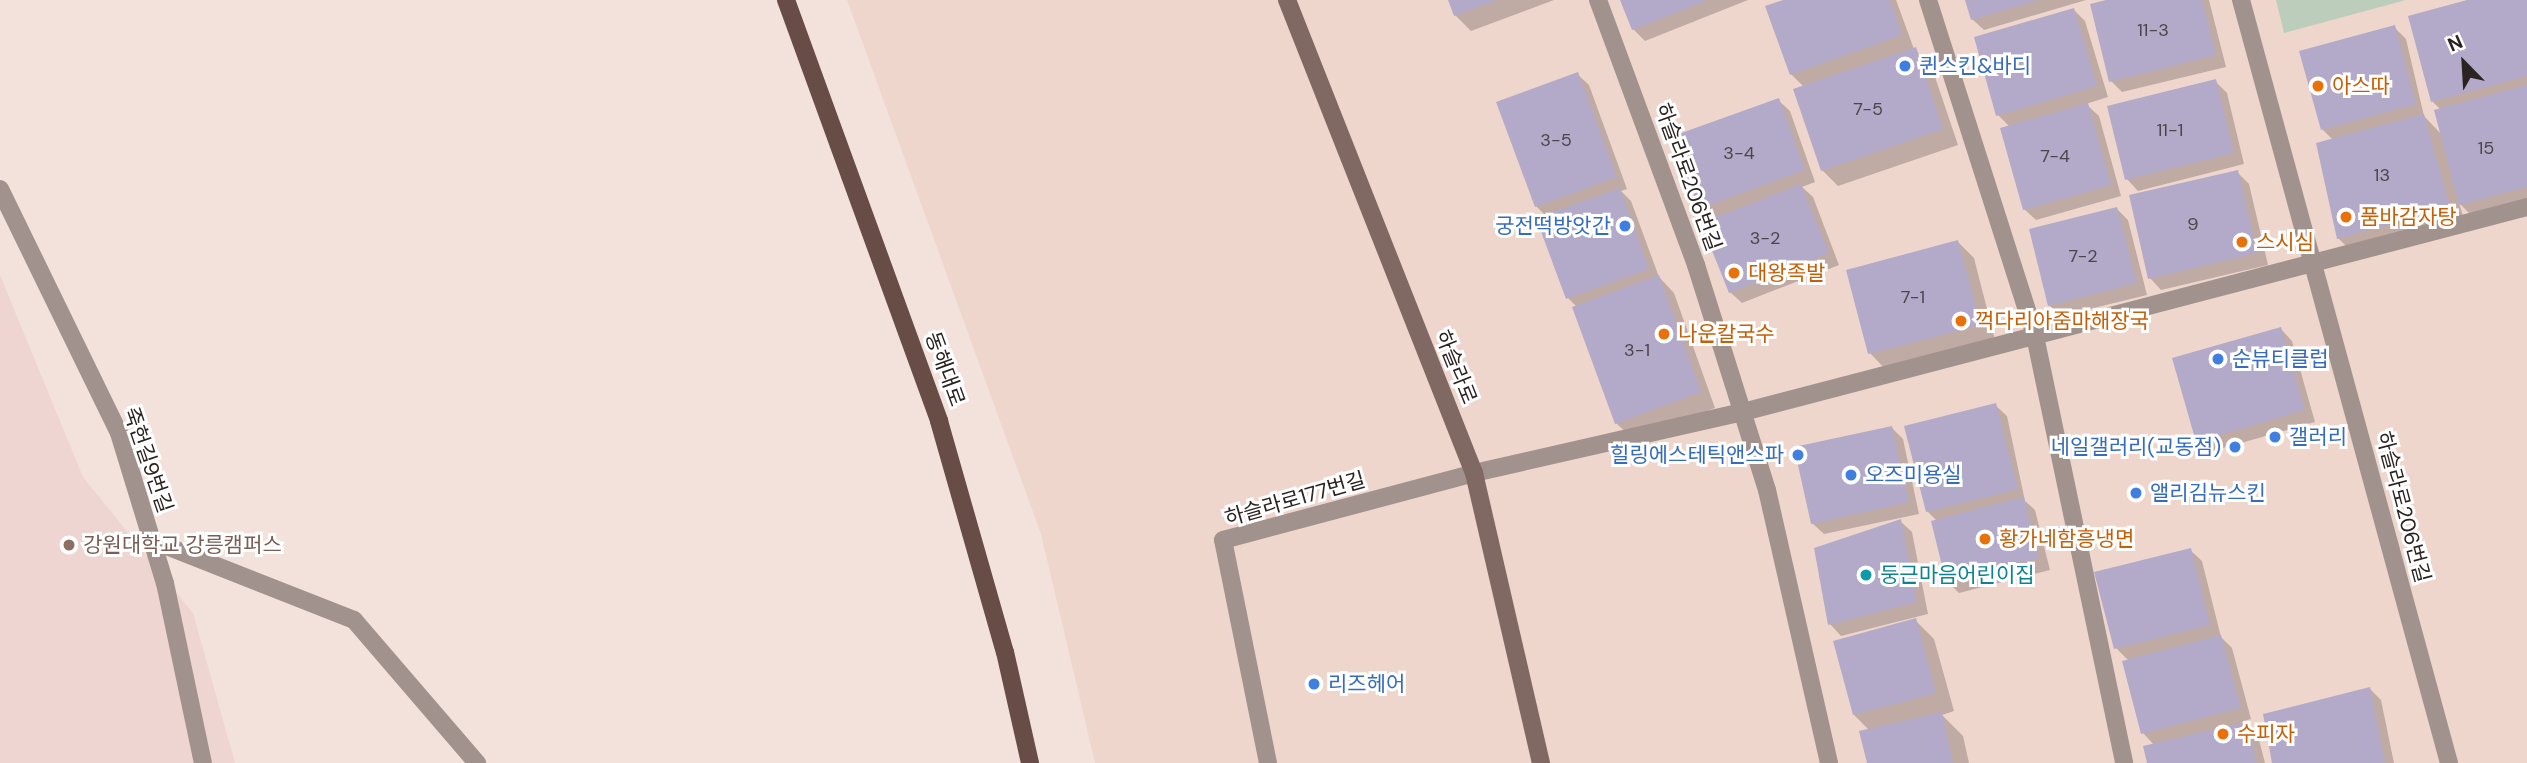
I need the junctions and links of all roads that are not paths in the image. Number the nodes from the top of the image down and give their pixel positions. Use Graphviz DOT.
graph roads {
  1 [pos="786,0"];
  2 [pos="1287,0"];
  3 [pos="1598,0"];
  4 [pos="1928,0"];
  5 [pos="2241,0"];
  6 [pos="0,189"];
  7 [pos="2527,207"];
  8 [pos="2313,264"];
  9 [pos="2035,336"];
  10 [pos="1743,412"];
  11 [pos="1474,473"];
  12 [pos="152,540"];
  13 [pos="202,763"];
  14 [pos="477,763"];
  15 [pos="1030,763"];
  16 [pos="1268,763"];
  17 [pos="1541,763"];
  18 [pos="1829,763"];
  19 [pos="2124,763"];
  20 [pos="2449,763"];
  1 -- 15 [label="main road, 동해대로"];
  2 -- 11 [label="street, 하슬라로"];
  3 -- 10 [label="street, 하슬라로206번길"];
  4 -- 9 [label="street"];
  5 -- 8 [label="street, 하슬라로206번길"];
  6 -- 12 [label="street, 죽헌길9번길"];
  7 -- 8 [label="street"];
  8 -- 9 [label="street"];
  8 -- 20 [label="street, 하슬라로206번길"];
  9 -- 10 [label="street"];
  9 -- 19 [label="street"];
  10 -- 11 [label="street"];
  10 -- 18 [label="street, 하슬라로206번길"];
  11 -- 16 [label="street, 하슬라로177번길"];
  11 -- 17 [label="street, 하슬라로"];
  12 -- 13 [label="street, 죽헌길9번길"];
  12 -- 14 [label="street"];
}
